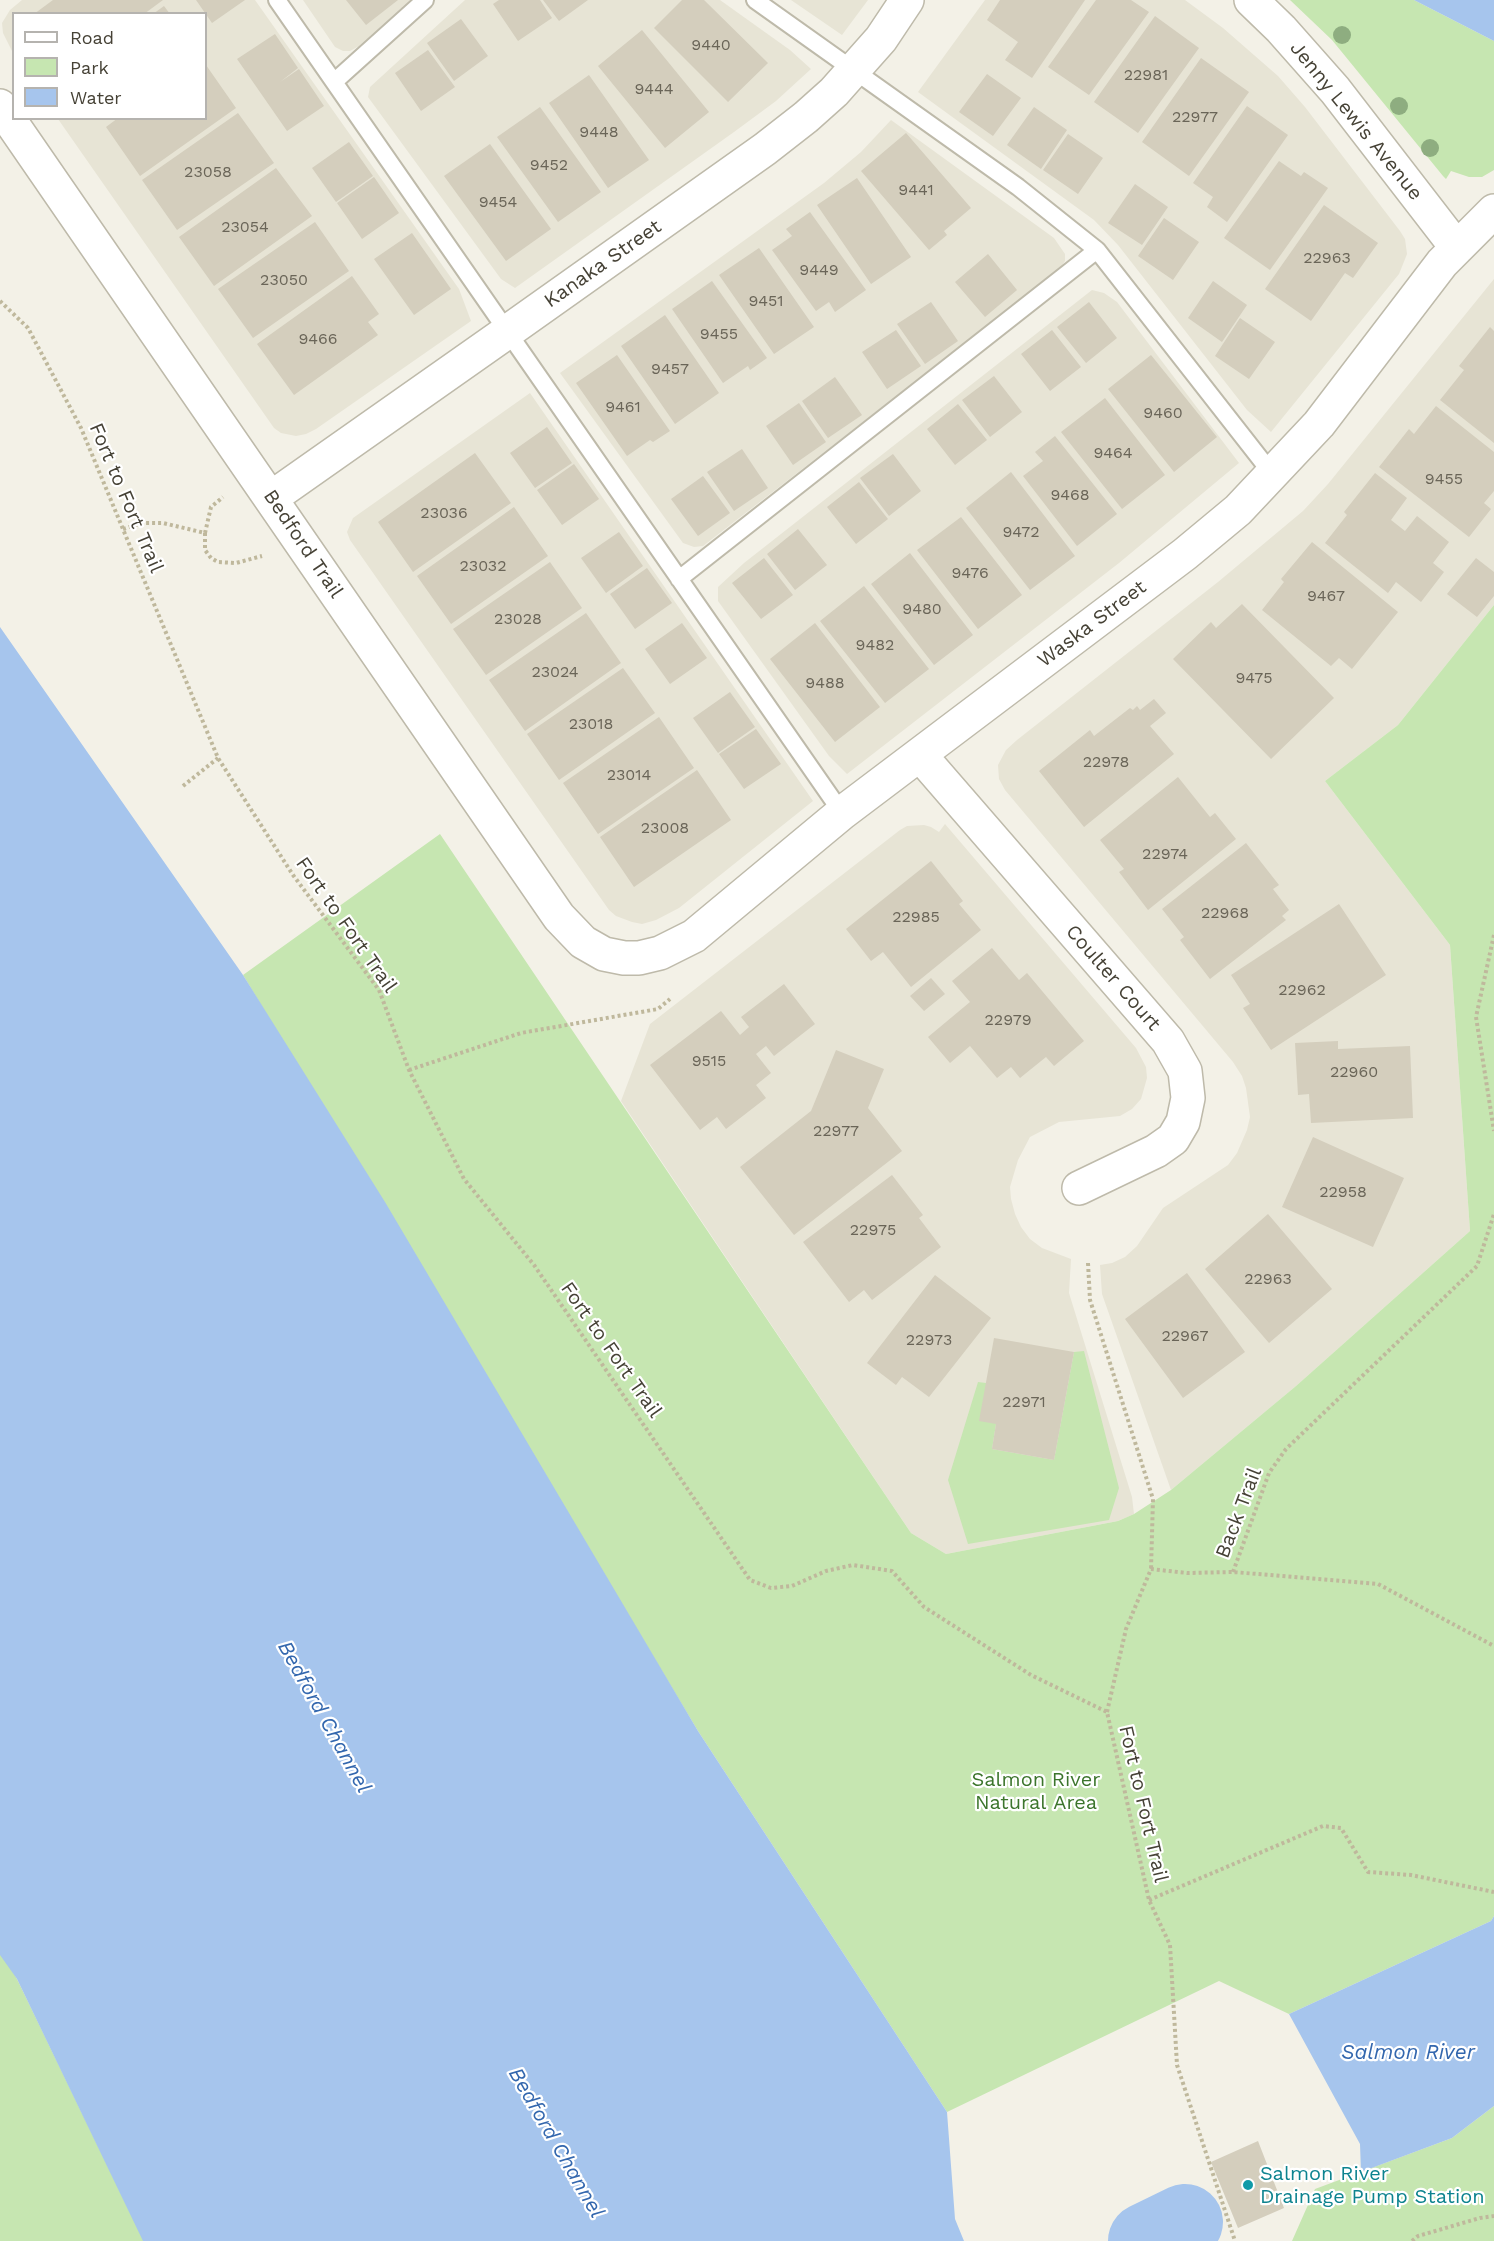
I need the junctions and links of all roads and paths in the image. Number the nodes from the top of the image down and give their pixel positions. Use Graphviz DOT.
graph roads {
  1 [pos="277,0"];
  2 [pos="424,0"];
  3 [pos="755,0"];
  4 [pos="907,0"];
  5 [pos="1251,0"];
  6 [pos="853,70"];
  7 [pos="334,82"];
  8 [pos="0,106"];
  9 [pos="1494,211"];
  10 [pos="1457,248"];
  11 [pos="1097,250"];
  12 [pos="0,301"];
  13 [pos="507,332"];
  14 [pos="253,471"];
  15 [pos="1273,475"];
  16 [pos="271,498"];
  17 [pos="123,529"];
  18 [pos="205,533"];
  19 [pos="297,537"];
  20 [pos="679,579"];
  21 [pos="920,754"];
  22 [pos="218,758"];
  23 [pos="183,786"];
  24 [pos="842,813"];
  25 [pos="1494,935"];
  26 [pos="624,958"];
  27 [pos="670,999"];
  28 [pos="409,1070"];
  29 [pos="1494,1131"];
  30 [pos="1079,1188"];
  31 [pos="1494,1214"];
  32 [pos="1088,1263"];
  33 [pos="1151,1569"];
  34 [pos="1233,1572"];
  35 [pos="1494,1646"];
  36 [pos="1107,1712"];
  37 [pos="1494,1892"];
  38 [pos="1149,1900"];
  39 [pos="1494,2216"];
  40 [pos="1235,2241"];
  41 [pos="1412,2241"];
  1 -- 7 [label="lane"];
  2 -- 7 [label="lane"];
  3 -- 6 [label="lane"];
  4 -- 6 [label="street, Kanaka Street"];
  5 -- 10 [label="street, Jenny Lewis Avenue"];
  6 -- 11 [label="lane"];
  6 -- 13 [label="street, Kanaka Street"];
  7 -- 13 [label="lane"];
  8 -- 14 [label="street, Bedford Trail"];
  9 -- 10 [label="street, Waska Street"];
  10 -- 15 [label="street, Waska Street"];
  11 -- 15 [label="lane"];
  11 -- 20 [label="lane"];
  12 -- 17 [label="path, Fort to Fort Trail"];
  13 -- 16 [label="street, Kanaka Street"];
  13 -- 20 [label="lane"];
  14 -- 16 [label="street, Bedford Trail"];
  14 -- 18 [label="path"];
  15 -- 21 [label="street, Waska Street"];
  16 -- 19 [label="street, Bedford Trail"];
  17 -- 18 [label="path"];
  17 -- 22 [label="path, Fort to Fort Trail"];
  18 -- 19 [label="path"];
  19 -- 26 [label="street, Bedford Trail"];
  20 -- 24 [label="lane"];
  21 -- 24 [label="street, Waska Street"];
  21 -- 30 [label="street, Coulter Court"];
  22 -- 23 [label="path"];
  22 -- 28 [label="path, Fort to Fort Trail"];
  24 -- 26 [label="street, Waska Street"];
  25 -- 29 [label="path"];
  27 -- 28 [label="path"];
  28 -- 36 [label="path, Fort to Fort Trail"];
  31 -- 34 [label="path, Back Trail"];
  32 -- 33 [label="path"];
  33 -- 34 [label="path, Back Trail"];
  33 -- 36 [label="path"];
  34 -- 35 [label="path"];
  36 -- 38 [label="path, Fort to Fort Trail"];
  37 -- 38 [label="path"];
  38 -- 40 [label="path, Fort to Fort Trail"];
  39 -- 41 [label="path"];
}
